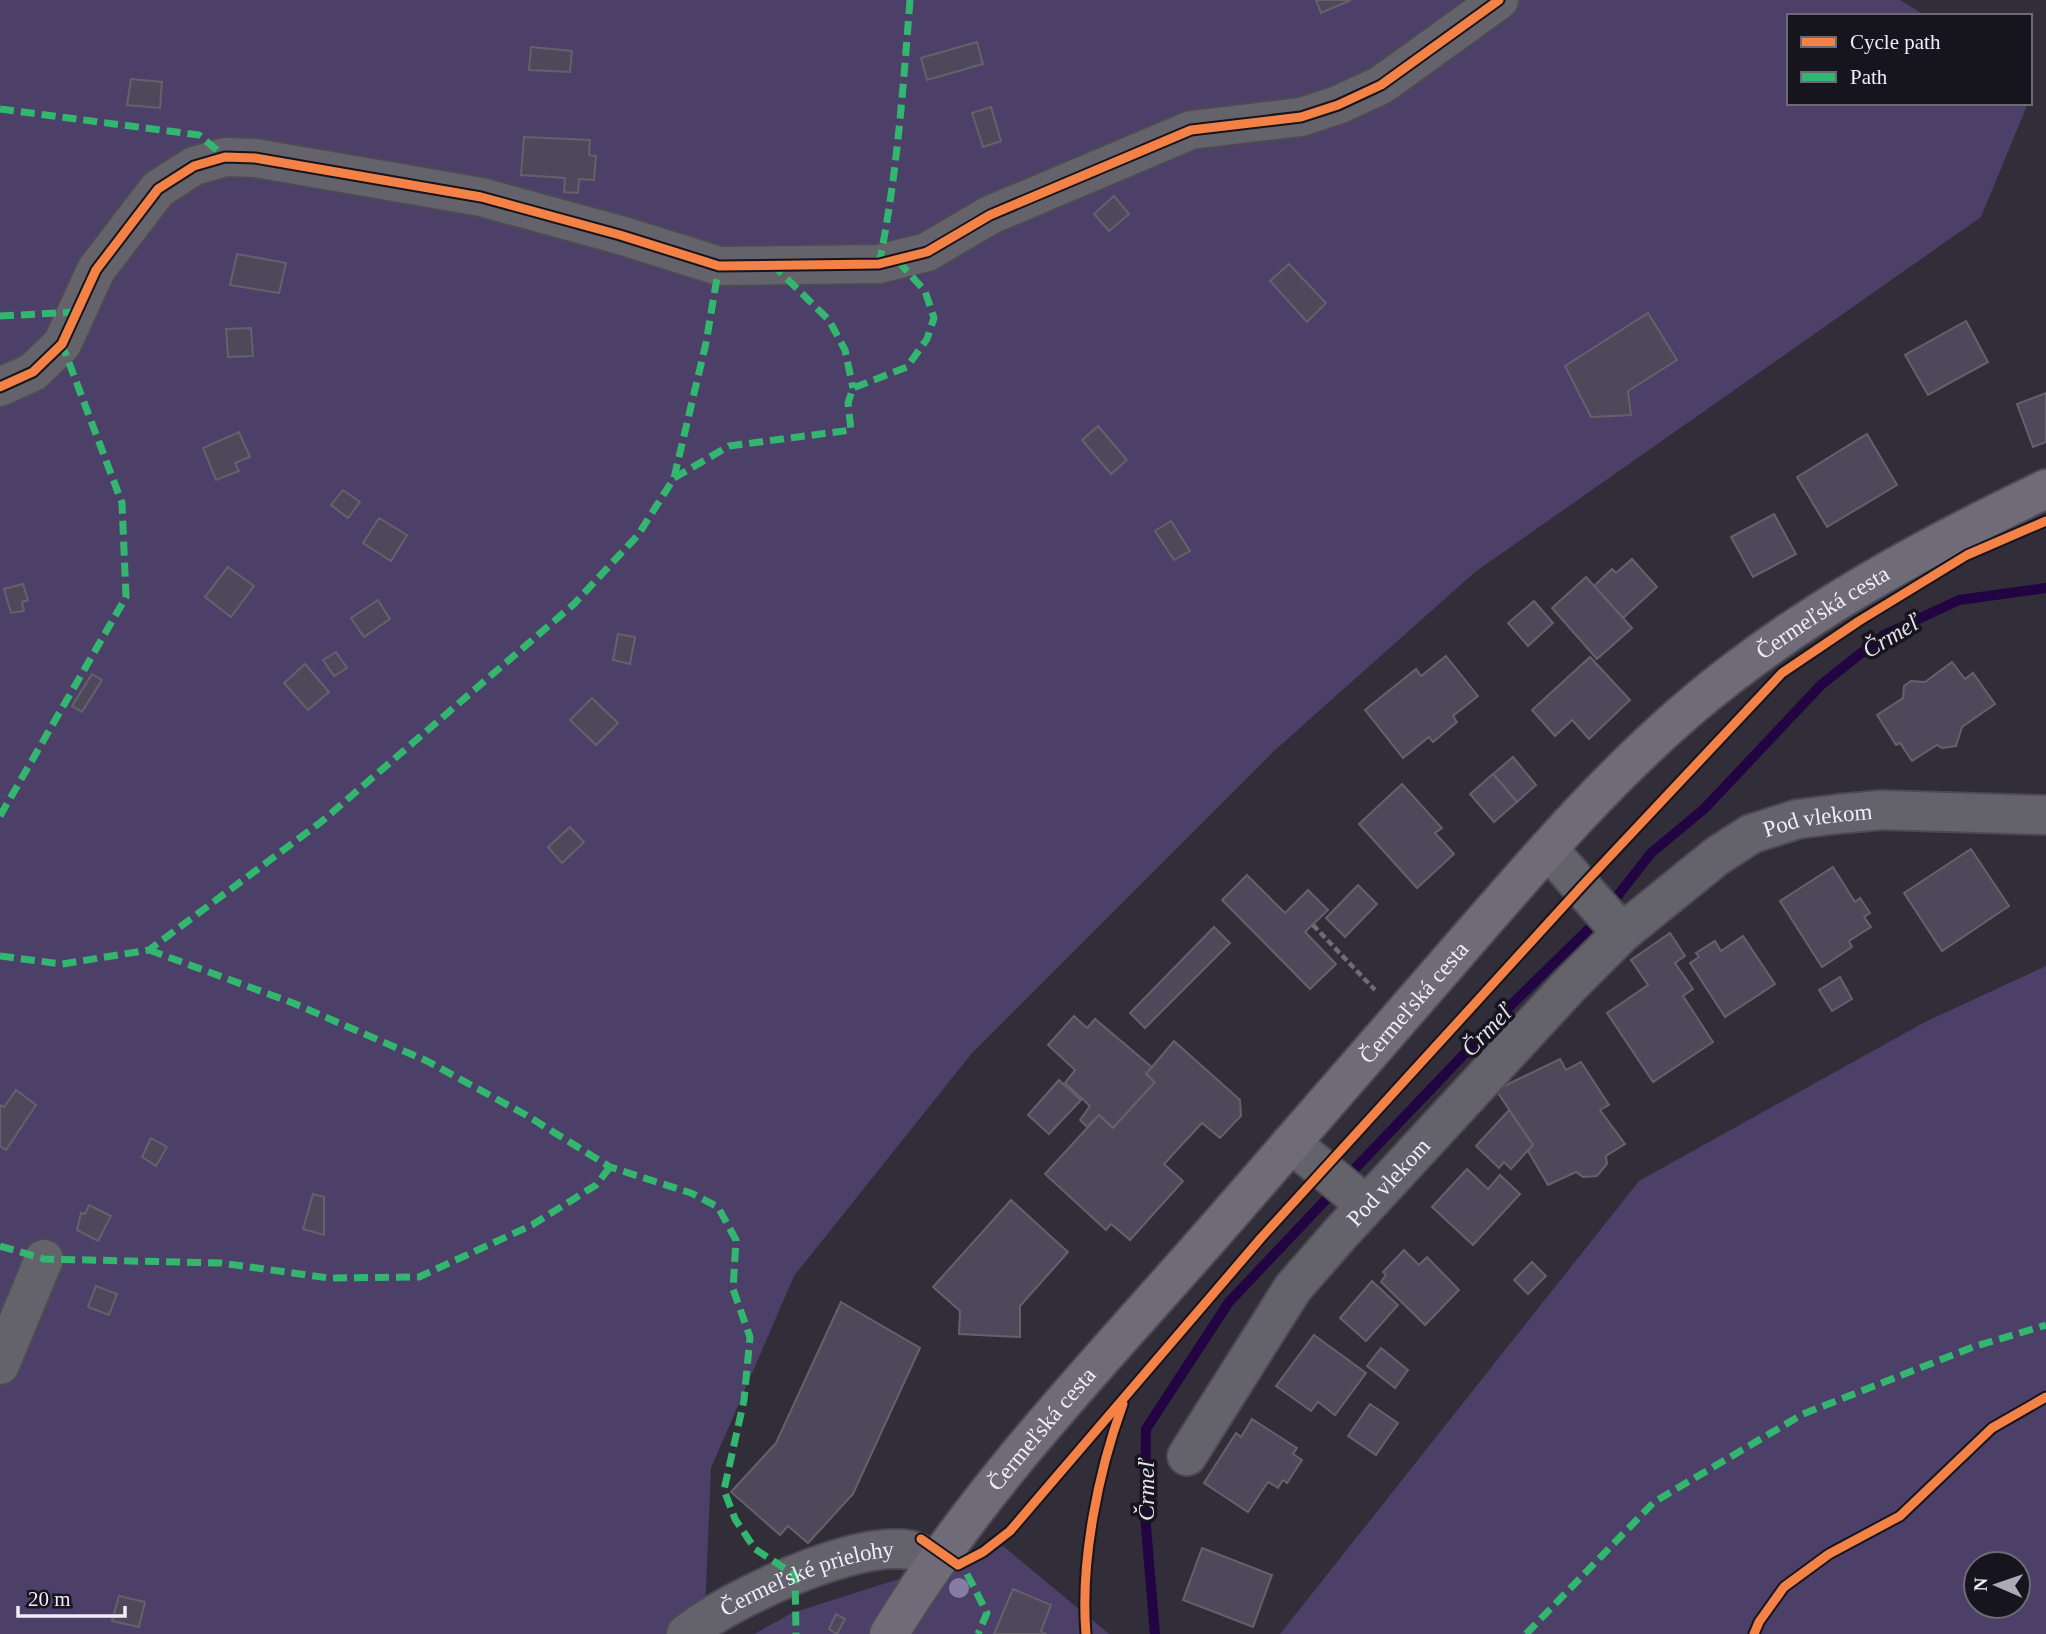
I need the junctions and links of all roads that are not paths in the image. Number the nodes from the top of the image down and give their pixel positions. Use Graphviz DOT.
graph roads {
  1 [pos="1499,0"];
  2 [pos="0,387"];
  3 [pos="2046,489"];
  4 [pos="2046,815"];
  5 [pos="1548,849"];
  6 [pos="1606,914"];
  7 [pos="1292,1143"];
  8 [pos="1349,1191"];
  9 [pos="44,1259"];
  10 [pos="0,1365"];
  11 [pos="1187,1456"];
  12 [pos="933,1564"];
  13 [pos="686,1634"];
  14 [pos="889,1634"];
  1 -- 2 [label="street"];
  3 -- 5 [label="main road, Čermeľská cesta"];
  4 -- 6 [label="street, Pod vlekom"];
  5 -- 6 [label="street"];
  5 -- 7 [label="main road, Čermeľská cesta"];
  6 -- 8 [label="street, Pod vlekom"];
  7 -- 8 [label="street"];
  7 -- 12 [label="main road, Čermeľská cesta"];
  8 -- 11 [label="street, Pod vlekom"];
  9 -- 10 [label="street"];
  12 -- 13 [label="street, Čermeľské prielohy"];
  12 -- 14 [label="main road, Čermeľská cesta"];
}
